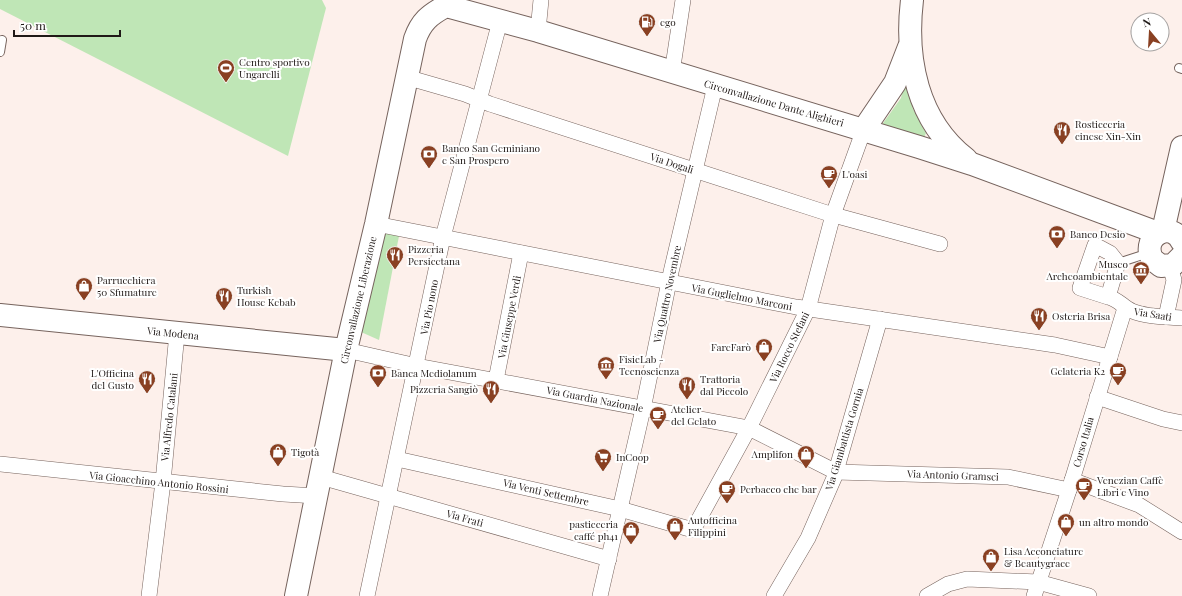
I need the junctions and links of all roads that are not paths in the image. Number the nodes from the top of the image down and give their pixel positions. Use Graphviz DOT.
graph roads {
  1 [pos="541,0"];
  2 [pos="682,0"];
  3 [pos="912,0"];
  4 [pos="440,6"];
  5 [pos="500,21"];
  6 [pos="538,31"];
  7 [pos="2,40"];
  8 [pos="909,47"];
  9 [pos="0,52"];
  10 [pos="672,73"];
  11 [pos="406,77"];
  12 [pos="715,86"];
  13 [pos="479,101"];
  14 [pos="934,127"];
  15 [pos="864,129"];
  16 [pos="918,147"];
  17 [pos="1182,147"];
  18 [pos="972,164"];
  19 [pos="694,170"];
  20 [pos="833,215"];
  21 [pos="376,224"];
  22 [pos="443,237"];
  23 [pos="940,244"];
  24 [pos="1171,246"];
  25 [pos="521,253"];
  26 [pos="1118,263"];
  27 [pos="668,283"];
  28 [pos="1108,297"];
  29 [pos="1125,308"];
  30 [pos="808,309"];
  31 [pos="0,315"];
  32 [pos="1166,317"];
  33 [pos="1182,318"];
  34 [pos="880,320"];
  35 [pos="177,333"];
  36 [pos="346,350"];
  37 [pos="1110,357"];
  38 [pos="417,366"];
  39 [pos="496,380"];
  40 [pos="1097,397"];
  41 [pos="643,408"];
  42 [pos="1182,423"];
  43 [pos="749,428"];
  44 [pos="397,459"];
  45 [pos="0,464"];
  46 [pos="836,472"];
  47 [pos="163,482"];
  48 [pos="1071,485"];
  49 [pos="319,486"];
  50 [pos="389,496"];
  51 [pos="620,509"];
  52 [pos="693,530"];
  53 [pos="1182,532"];
  54 [pos="609,559"];
  55 [pos="1036,589"];
  56 [pos="149,596"];
  57 [pos="296,596"];
  58 [pos="367,596"];
  59 [pos="600,596"];
  60 [pos="774,596"];
  61 [pos="928,596"];
  62 [pos="1089,596"];
  1 -- 6 [label="street"];
  2 -- 10 [label="street"];
  3 -- 8 [label="main road"];
  4 -- 5 [label="main road, Circonvallazione Dante Alighieri"];
  4 -- 11 [label="main road, Circonvallazione Liberazione"];
  5 -- 6 [label="main road, Circonvallazione Dante Alighieri"];
  5 -- 13 [label="street, Via Pio nono"];
  6 -- 10 [label="main road, Circonvallazione Dante Alighieri"];
  7 -- 9 [label="lane"];
  8 -- 14 [label="main road"];
  8 -- 15 [label="main road"];
  10 -- 12 [label="main road, Circonvallazione Dante Alighieri"];
  11 -- 13 [label="street, Via Dogali"];
  11 -- 21 [label="main road, Circonvallazione Liberazione"];
  12 -- 15 [label="main road, Circonvallazione Dante Alighieri"];
  12 -- 19 [label="street, Via Quattro Novembre"];
  13 -- 19 [label="street, Via Dogali"];
  13 -- 22 [label="street, Via Pio nono"];
  14 -- 16 [label="main road"];
  14 -- 18 [label="main road"];
  15 -- 16 [label="main road, Circonvallazione Dante Alighieri"];
  15 -- 20 [label="street, Via Rocco Stefani"];
  16 -- 18 [label="main road, Circonvallazione Dante Alighieri"];
  17 -- 24 [label="main road"];
  18 -- 24 [label="main road, Circonvallazione Dante Alighieri"];
  19 -- 20 [label="street, Via Dogali"];
  19 -- 27 [label="street, Via Quattro Novembre"];
  20 -- 23 [label="street, Via Dogali"];
  20 -- 30 [label="street, Via Rocco Stefani"];
  21 -- 22 [label="street, Via Guglielmo Marconi"];
  21 -- 36 [label="main road, Circonvallazione Liberazione"];
  22 -- 25 [label="street, Via Guglielmo Marconi"];
  22 -- 38 [label="street, Via Pio nono"];
  24 -- 26 [label="lane"];
  24 -- 32 [label="street"];
  25 -- 27 [label="street, Via Guglielmo Marconi"];
  25 -- 39 [label="street, Via Giuseppe Verdi"];
  26 -- 28 [label="street"];
  26 -- 28 [label="street"];
  27 -- 30 [label="street, Via Guglielmo Marconi"];
  27 -- 41 [label="street, Via Quattro Novembre"];
  28 -- 29 [label="street"];
  29 -- 32 [label="street, Via Saati"];
  29 -- 37 [label="street, Corso Italia"];
  30 -- 34 [label="street, Via Guglielmo Marconi"];
  30 -- 43 [label="street, Via Rocco Stefani"];
  31 -- 35 [label="main road, Via Modena"];
  32 -- 33 [label="street, Via Saati"];
  34 -- 37 [label="street, Via Guglielmo Marconi"];
  34 -- 46 [label="street, Via Giambattista Gornia"];
  35 -- 36 [label="main road, Via Modena"];
  35 -- 47 [label="street, Via Alfredo Catalani"];
  36 -- 38 [label="street, Via Guardia Nazionale"];
  36 -- 49 [label="main road, Circonvallazione Liberazione"];
  37 -- 40 [label="street, Corso Italia"];
  38 -- 39 [label="street, Via Guardia Nazionale"];
  38 -- 44 [label="street, Via Pio nono"];
  39 -- 41 [label="street, Via Guardia Nazionale"];
  40 -- 42 [label="street"];
  40 -- 48 [label="street, Corso Italia"];
  41 -- 43 [label="street, Via Guardia Nazionale"];
  41 -- 51 [label="street, Via Quattro Novembre"];
  43 -- 46 [label="street, Via Guardia Nazionale"];
  43 -- 52 [label="street, Via Rocco Stefani"];
  44 -- 50 [label="street, Via Pio nono"];
  44 -- 51 [label="street, Via Venti Settembre"];
  45 -- 47 [label="street, Via Gioacchino Antonio Rossini"];
  46 -- 48 [label="street, Via Antonio Gramsci"];
  46 -- 60 [label="street, Via Giambattista Gornia"];
  47 -- 49 [label="street, Via Gioacchino Antonio Rossini"];
  47 -- 56 [label="street, Via Alfredo Catalani"];
  48 -- 53 [label="street, Via Antonio Gramsci"];
  48 -- 55 [label="street, Corso Italia"];
  49 -- 50 [label="street, Via Frati"];
  49 -- 57 [label="main road, Circonvallazione Liberazione"];
  50 -- 54 [label="street, Via Frati"];
  50 -- 58 [label="street, Via Pio nono"];
  51 -- 52 [label="street, Via Venti Settembre"];
  51 -- 54 [label="street, Via Quattro Novembre"];
  54 -- 59 [label="street, Via Quattro Novembre"];
  55 -- 61 [label="street"];
  55 -- 62 [label="street"];
}
